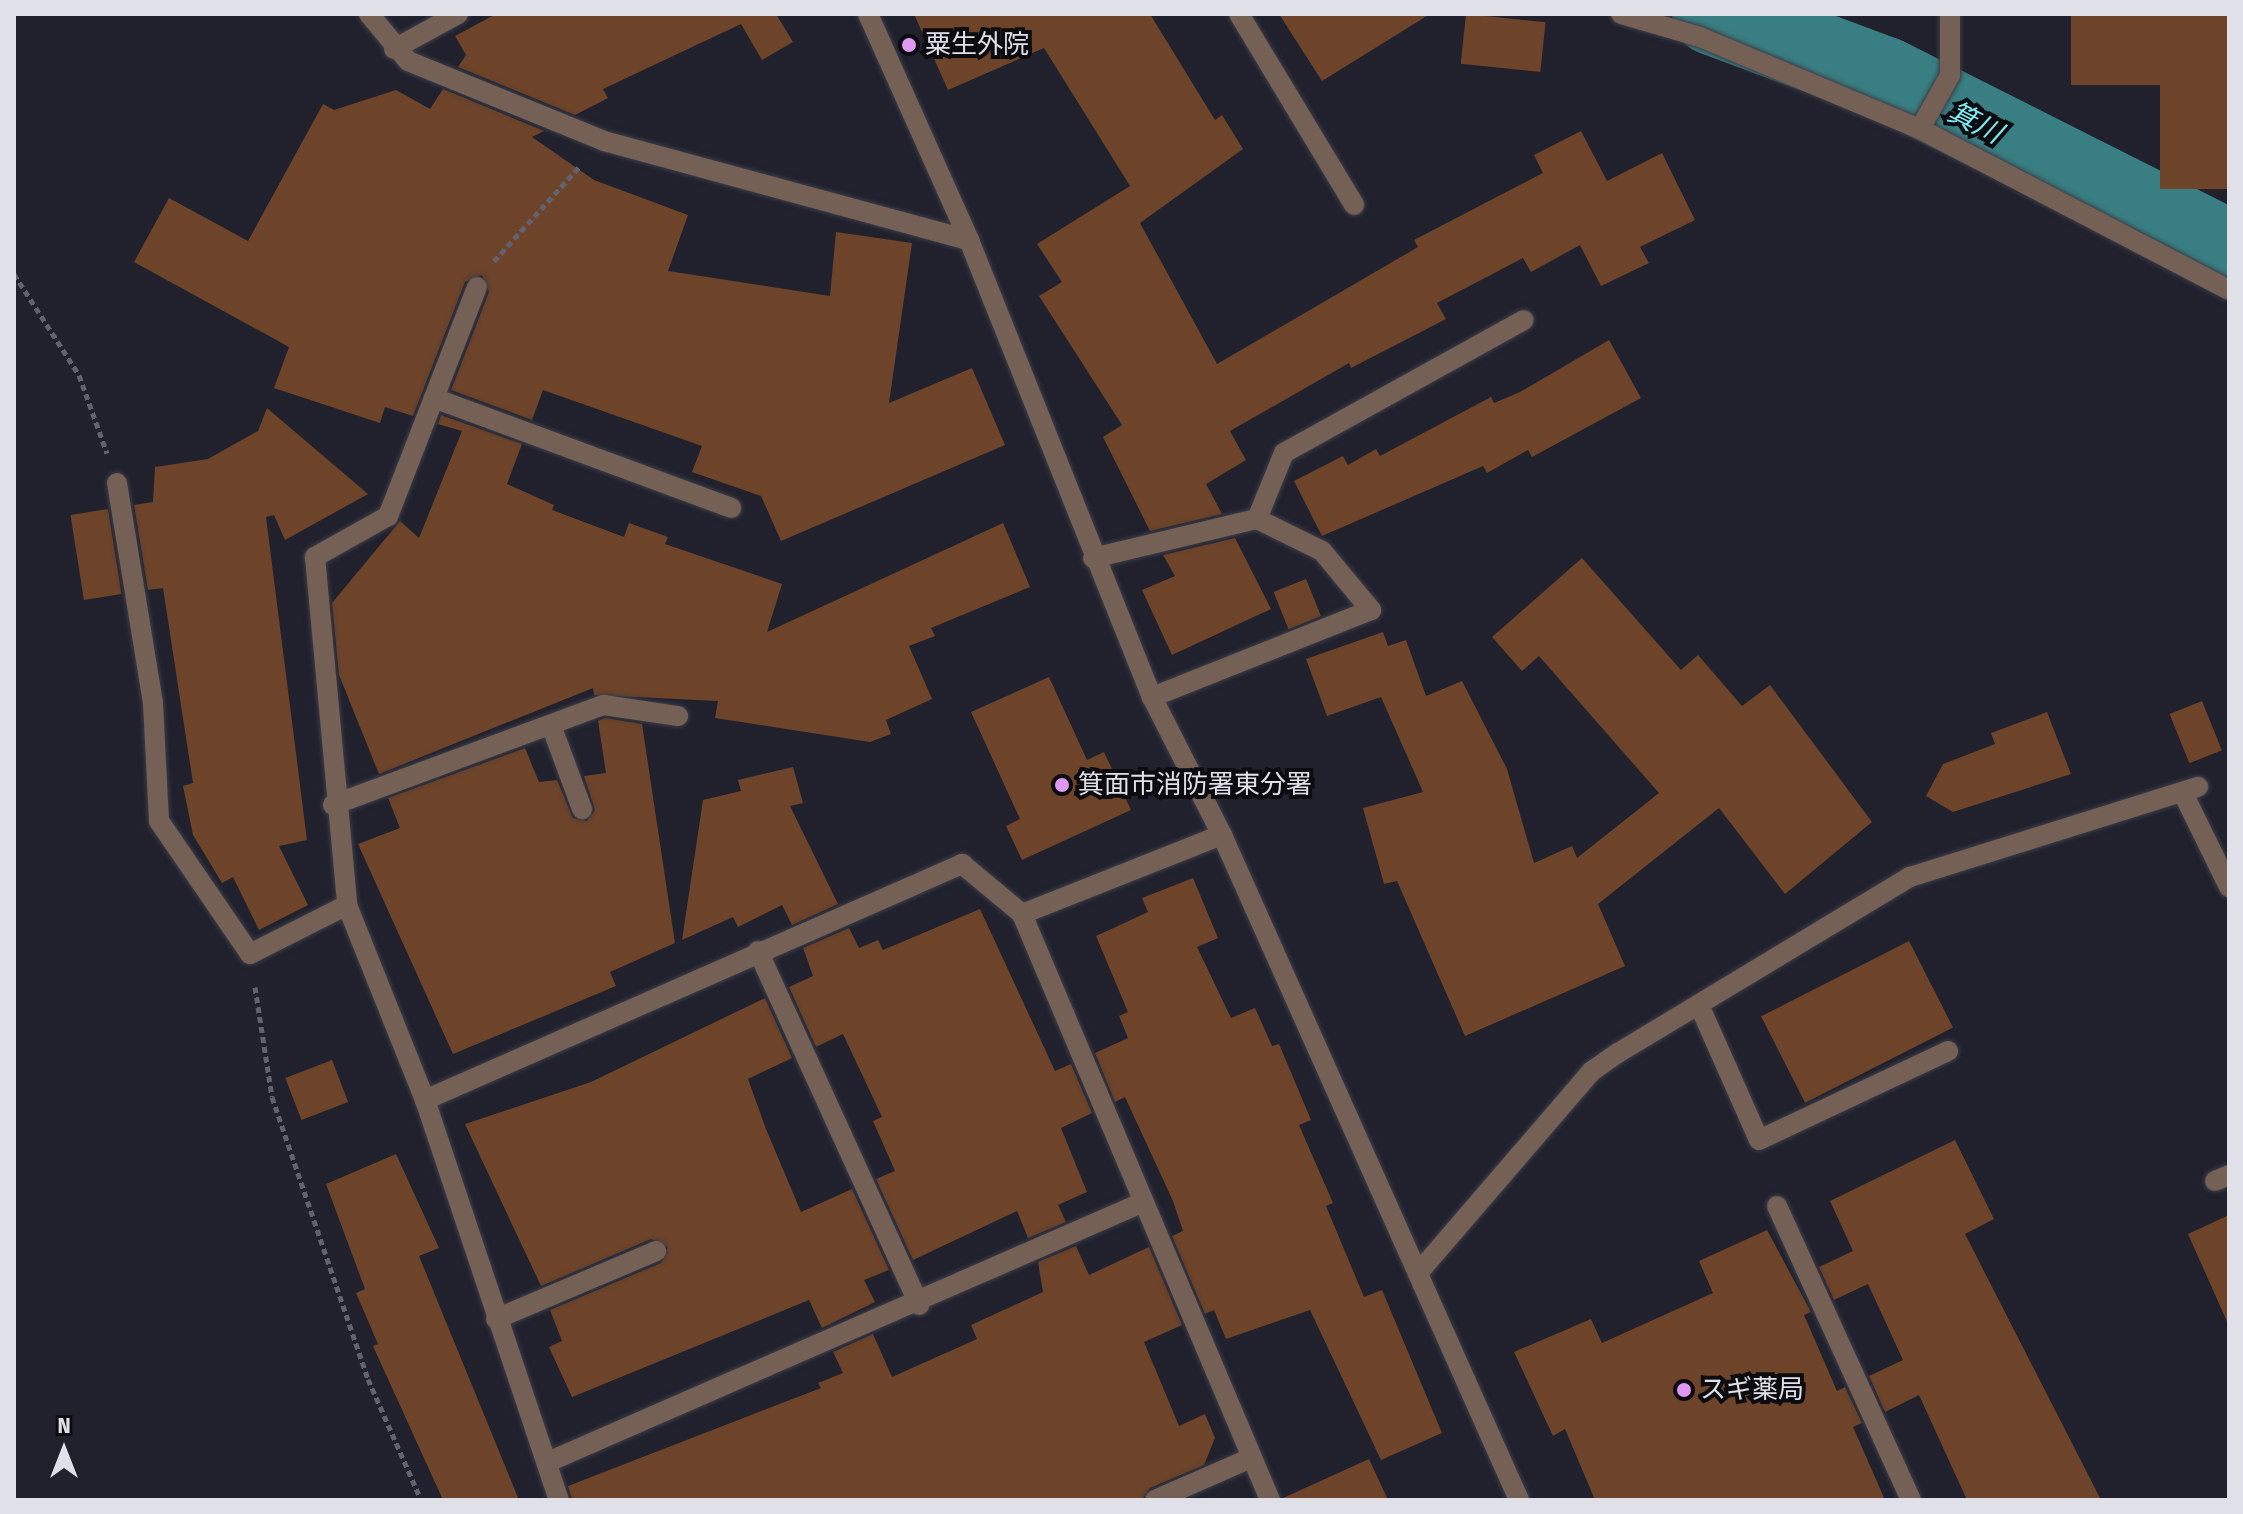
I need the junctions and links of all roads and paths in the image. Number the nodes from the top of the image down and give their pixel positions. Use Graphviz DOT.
graph roads {
  1 [pos="369,14"];
  2 [pos="458,14"];
  3 [pos="868,14"];
  4 [pos="1239,14"];
  5 [pos="1621,14"];
  6 [pos="1950,14"];
  7 [pos="394,49"];
  8 [pos="1920,129"];
  9 [pos="604,141"];
  10 [pos="1354,205"];
  11 [pos="969,240"];
  12 [pos="14,274"];
  13 [pos="477,287"];
  14 [pos="2229,290"];
  15 [pos="1524,320"];
  16 [pos="434,398"];
  17 [pos="117,483"];
  18 [pos="731,508"];
  19 [pos="1257,519"];
  20 [pos="1093,558"];
  21 [pos="1152,697"];
  22 [pos="678,716"];
  23 [pos="551,725"];
  24 [pos="333,805"];
  25 [pos="582,809"];
  26 [pos="1222,835"];
  27 [pos="2229,887"];
  28 [pos="347,905"];
  29 [pos="1022,914"];
  30 [pos="758,951"];
  31 [pos="250,954"];
  32 [pos="1700,1007"];
  33 [pos="1948,1051"];
  34 [pos="425,1100"];
  35 [pos="1141,1203"];
  36 [pos="1777,1206"];
  37 [pos="656,1251"];
  38 [pos="1419,1272"];
  39 [pos="919,1305"];
  40 [pos="496,1319"];
  41 [pos="1251,1458"];
  42 [pos="548,1462"];
  43 [pos="421,1500"];
  44 [pos="559,1500"];
  45 [pos="1155,1500"];
  46 [pos="1270,1500"];
  47 [pos="1519,1500"];
  48 [pos="1911,1500"];
  1 -- 7 [label="street"];
  2 -- 7 [label="street"];
  3 -- 11 [label="street"];
  4 -- 10 [label="street"];
  5 -- 8 [label="street"];
  6 -- 8 [label="street"];
  7 -- 9 [label="street"];
  8 -- 14 [label="street"];
  9 -- 11 [label="street"];
  9 -- 13 [label="path"];
  11 -- 20 [label="street"];
  12 -- 17 [label="path"];
  13 -- 16 [label="street"];
  15 -- 19 [label="street"];
  16 -- 18 [label="street"];
  16 -- 24 [label="street"];
  17 -- 31 [label="street"];
  19 -- 20 [label="street"];
  19 -- 21 [label="street"];
  20 -- 21 [label="street"];
  21 -- 26 [label="street"];
  22 -- 23 [label="street"];
  23 -- 24 [label="street"];
  23 -- 25 [label="street"];
  24 -- 28 [label="street"];
  26 -- 29 [label="street"];
  26 -- 38 [label="street"];
  27 -- 32 [label="street"];
  28 -- 31 [label="street"];
  28 -- 34 [label="street"];
  29 -- 30 [label="street"];
  29 -- 35 [label="street"];
  30 -- 34 [label="street"];
  30 -- 39 [label="street"];
  31 -- 43 [label="path"];
  32 -- 33 [label="street"];
  32 -- 38 [label="street"];
  34 -- 40 [label="street"];
  35 -- 39 [label="street"];
  35 -- 41 [label="street"];
  36 -- 48 [label="street"];
  37 -- 40 [label="street"];
  38 -- 47 [label="street"];
  39 -- 42 [label="street"];
  40 -- 42 [label="street"];
  41 -- 45 [label="street"];
  41 -- 46 [label="street"];
  42 -- 44 [label="street"];
}
